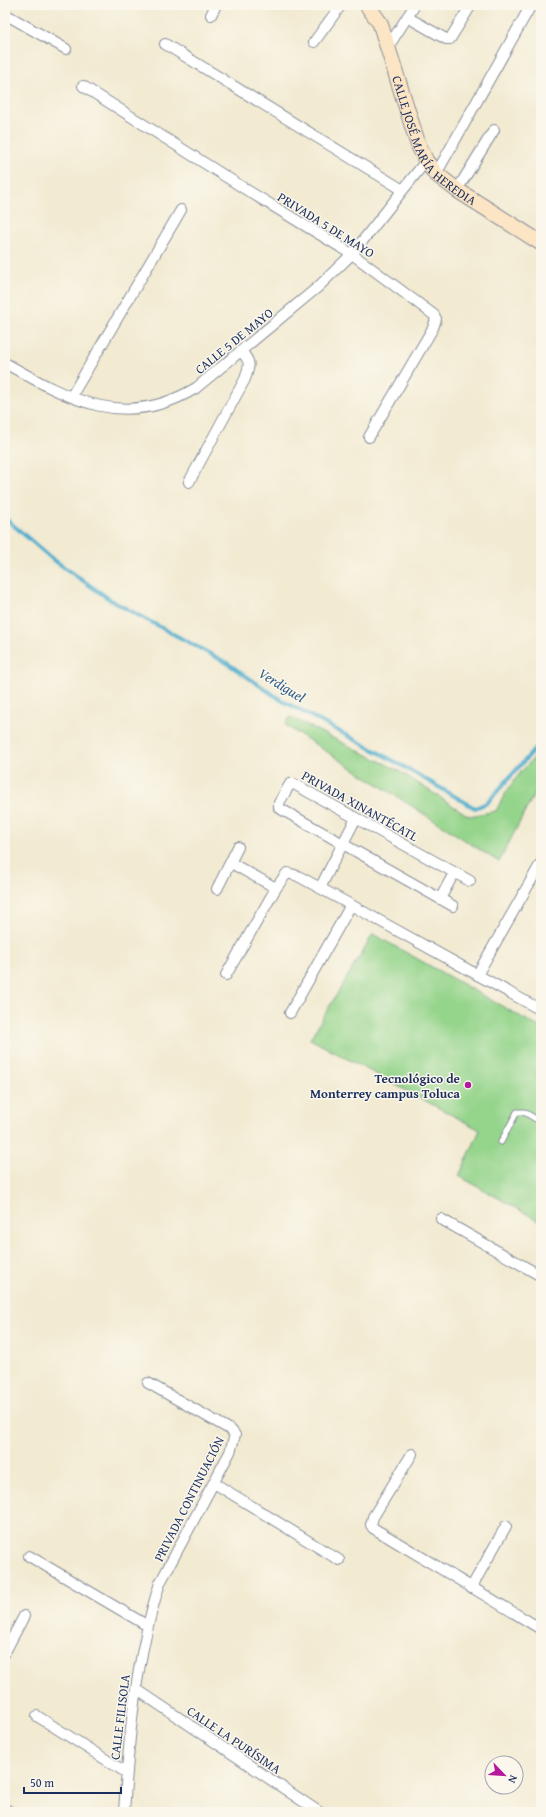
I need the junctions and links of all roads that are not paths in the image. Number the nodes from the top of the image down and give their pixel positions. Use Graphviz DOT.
graph roads {
  1 [pos="216,5"];
  2 [pos="341,5"];
  3 [pos="367,5"];
  4 [pos="415,5"];
  5 [pos="471,5"];
  6 [pos="530,7"];
  7 [pos="5,14"];
  8 [pos="211,15"];
  9 [pos="407,17"];
  10 [pos="314,42"];
  11 [pos="165,44"];
  12 [pos="388,47"];
  13 [pos="66,49"];
  14 [pos="83,86"];
  15 [pos="494,130"];
  16 [pos="426,161"];
  17 [pos="436,174"];
  18 [pos="403,190"];
  19 [pos="457,190"];
  20 [pos="182,210"];
  21 [pos="541,243"];
  22 [pos="352,254"];
  23 [pos="241,351"];
  24 [pos="5,363"];
  25 [pos="71,397"];
  26 [pos="369,437"];
  27 [pos="189,482"];
  28 [pos="356,818"];
  29 [pos="343,845"];
  30 [pos="238,847"];
  31 [pos="231,863"];
  32 [pos="541,863"];
  33 [pos="454,873"];
  34 [pos="470,881"];
  35 [pos="276,888"];
  36 [pos="320,888"];
  37 [pos="217,889"];
  38 [pos="440,899"];
  39 [pos="351,905"];
  40 [pos="454,906"];
  41 [pos="226,975"];
  42 [pos="477,975"];
  43 [pos="541,1010"];
  44 [pos="290,1013"];
  45 [pos="541,1122"];
  46 [pos="501,1142"];
  47 [pos="441,1219"];
  48 [pos="541,1276"];
  49 [pos="148,1384"];
  50 [pos="412,1454"];
  51 [pos="214,1483"];
  52 [pos="506,1526"];
  53 [pos="29,1556"];
  54 [pos="339,1560"];
  55 [pos="471,1588"];
  56 [pos="24,1616"];
  57 [pos="148,1626"];
  58 [pos="541,1629"];
  59 [pos="5,1652"];
  60 [pos="136,1689"];
  61 [pos="37,1716"];
  62 [pos="127,1773"];
  63 [pos="5,1809"];
  64 [pos="10,1812"];
  65 [pos="124,1812"];
  66 [pos="319,1812"];
  1 -- 8 [label="street"];
  2 -- 10 [label="street"];
  3 -- 12 [label="main road, CALLE JOSÉ MARÍA HEREDIA"];
  4 -- 9 [label="street"];
  5 -- 9 [label="street"];
  6 -- 17 [label="street"];
  7 -- 13 [label="street"];
  9 -- 12 [label="street"];
  11 -- 18 [label="street"];
  12 -- 16 [label="main road, CALLE JOSÉ MARÍA HEREDIA"];
  14 -- 22 [label="street, PRIVADA 5 DE MAYO"];
  15 -- 19 [label="street"];
  16 -- 17 [label="main road, CALLE JOSÉ MARÍA HEREDIA"];
  16 -- 18 [label="street, CALLE 5 DE MAYO"];
  17 -- 19 [label="main road, CALLE JOSÉ MARÍA HEREDIA"];
  18 -- 22 [label="street, CALLE 5 DE MAYO"];
  19 -- 21 [label="main road, CALLE JOSÉ MARÍA HEREDIA"];
  20 -- 25 [label="street"];
  22 -- 23 [label="street, CALLE 5 DE MAYO"];
  22 -- 26 [label="street, PRIVADA 5 DE MAYO"];
  23 -- 25 [label="street, CALLE 5 DE MAYO"];
  23 -- 27 [label="street"];
  24 -- 25 [label="street, CALLE 5 DE MAYO"];
  28 -- 29 [label="street"];
  28 -- 29 [label="street, PRIVADA XINANTÉCATL"];
  28 -- 33 [label="street, PRIVADA XINANTÉCATL"];
  29 -- 36 [label="street"];
  29 -- 38 [label="street, PRIVADA XINANTÉCATL"];
  30 -- 31 [label="street"];
  31 -- 35 [label="street"];
  31 -- 37 [label="street"];
  32 -- 42 [label="street"];
  33 -- 34 [label="street, PRIVADA XINANTÉCATL"];
  33 -- 38 [label="street"];
  35 -- 36 [label="street"];
  35 -- 41 [label="street"];
  36 -- 39 [label="street"];
  38 -- 40 [label="street, PRIVADA XINANTÉCATL"];
  39 -- 42 [label="street"];
  39 -- 44 [label="street"];
  42 -- 43 [label="street"];
  45 -- 46 [label="lane"];
  47 -- 48 [label="street"];
  49 -- 51 [label="street, PRIVADA CONTINUACIÓN"];
  50 -- 55 [label="street"];
  51 -- 54 [label="street"];
  51 -- 57 [label="street, PRIVADA CONTINUACIÓN"];
  52 -- 55 [label="street"];
  53 -- 57 [label="street"];
  55 -- 58 [label="street"];
  56 -- 59 [label="street"];
  57 -- 60 [label="street, CALLE FILISOLA"];
  60 -- 62 [label="street, CALLE FILISOLA"];
  60 -- 66 [label="street, CALLE LA PURÍSIMA"];
  61 -- 62 [label="street"];
  62 -- 65 [label="street, CALLE FILISOLA"];
  63 -- 64 [label="street"];
}
